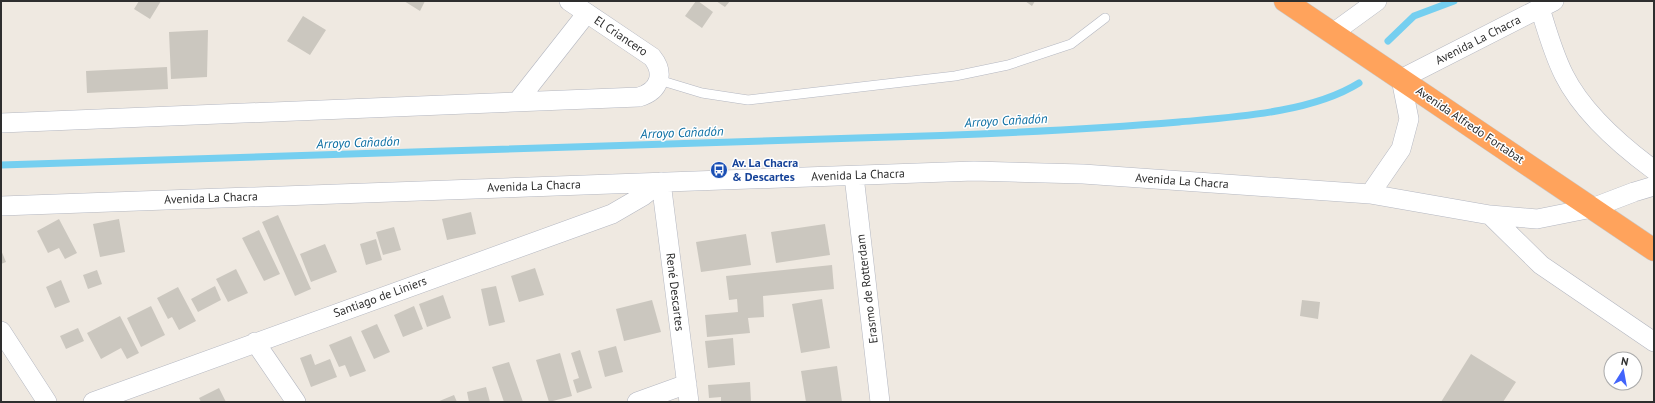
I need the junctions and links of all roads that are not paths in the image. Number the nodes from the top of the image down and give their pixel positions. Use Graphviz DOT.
graph roads {
  1 [pos="569,1"];
  2 [pos="1285,1"];
  3 [pos="1376,1"];
  4 [pos="1547,4"];
  5 [pos="587,13"];
  6 [pos="1105,18"];
  7 [pos="1333,33"];
  8 [pos="1401,79"];
  9 [pos="659,80"];
  10 [pos="517,102"];
  11 [pos="1,123"];
  12 [pos="1654,170"];
  13 [pos="854,176"];
  14 [pos="661,182"];
  15 [pos="1654,186"];
  16 [pos="1370,194"];
  17 [pos="1,206"];
  18 [pos="1592,208"];
  19 [pos="1490,215"];
  20 [pos="1654,250"];
  21 [pos="1,331"];
  22 [pos="255,342"];
  23 [pos="1654,342"];
  24 [pos="688,393"];
  25 [pos="47,402"];
  26 [pos="93,402"];
  27 [pos="296,402"];
  28 [pos="638,402"];
  29 [pos="880,402"];
  1 -- 5 [label="street, El Criancero"];
  2 -- 7 [label="highway, Avenida Alfredo Fortabat"];
  3 -- 7 [label="street"];
  4 -- 8 [label="street, Avenida La Chacra"];
  4 -- 12 [label="street"];
  5 -- 9 [label="street, El Criancero"];
  5 -- 10 [label="street"];
  6 -- 9 [label="lane"];
  7 -- 8 [label="highway, Avenida Alfredo Fortabat"];
  8 -- 16 [label="street"];
  8 -- 18 [label="highway, Avenida Alfredo Fortabat"];
  9 -- 10 [label="street"];
  10 -- 11 [label="street"];
  13 -- 14 [label="street, Avenida La Chacra"];
  13 -- 16 [label="street, Avenida La Chacra"];
  13 -- 29 [label="street, Erasmo de Rotterdam"];
  14 -- 17 [label="street, Avenida La Chacra"];
  14 -- 22 [label="street, Santiago de Liniers"];
  14 -- 24 [label="street, René Descartes"];
  15 -- 18 [label="street, Avenida La Chacra"];
  16 -- 19 [label="street, Avenida La Chacra"];
  18 -- 19 [label="street, Avenida La Chacra"];
  18 -- 20 [label="highway, Avenida Alfredo Fortabat"];
  19 -- 23 [label="street"];
  21 -- 25 [label="street"];
  22 -- 26 [label="street, Santiago de Liniers"];
  22 -- 27 [label="street"];
  24 -- 28 [label="street"];
}
